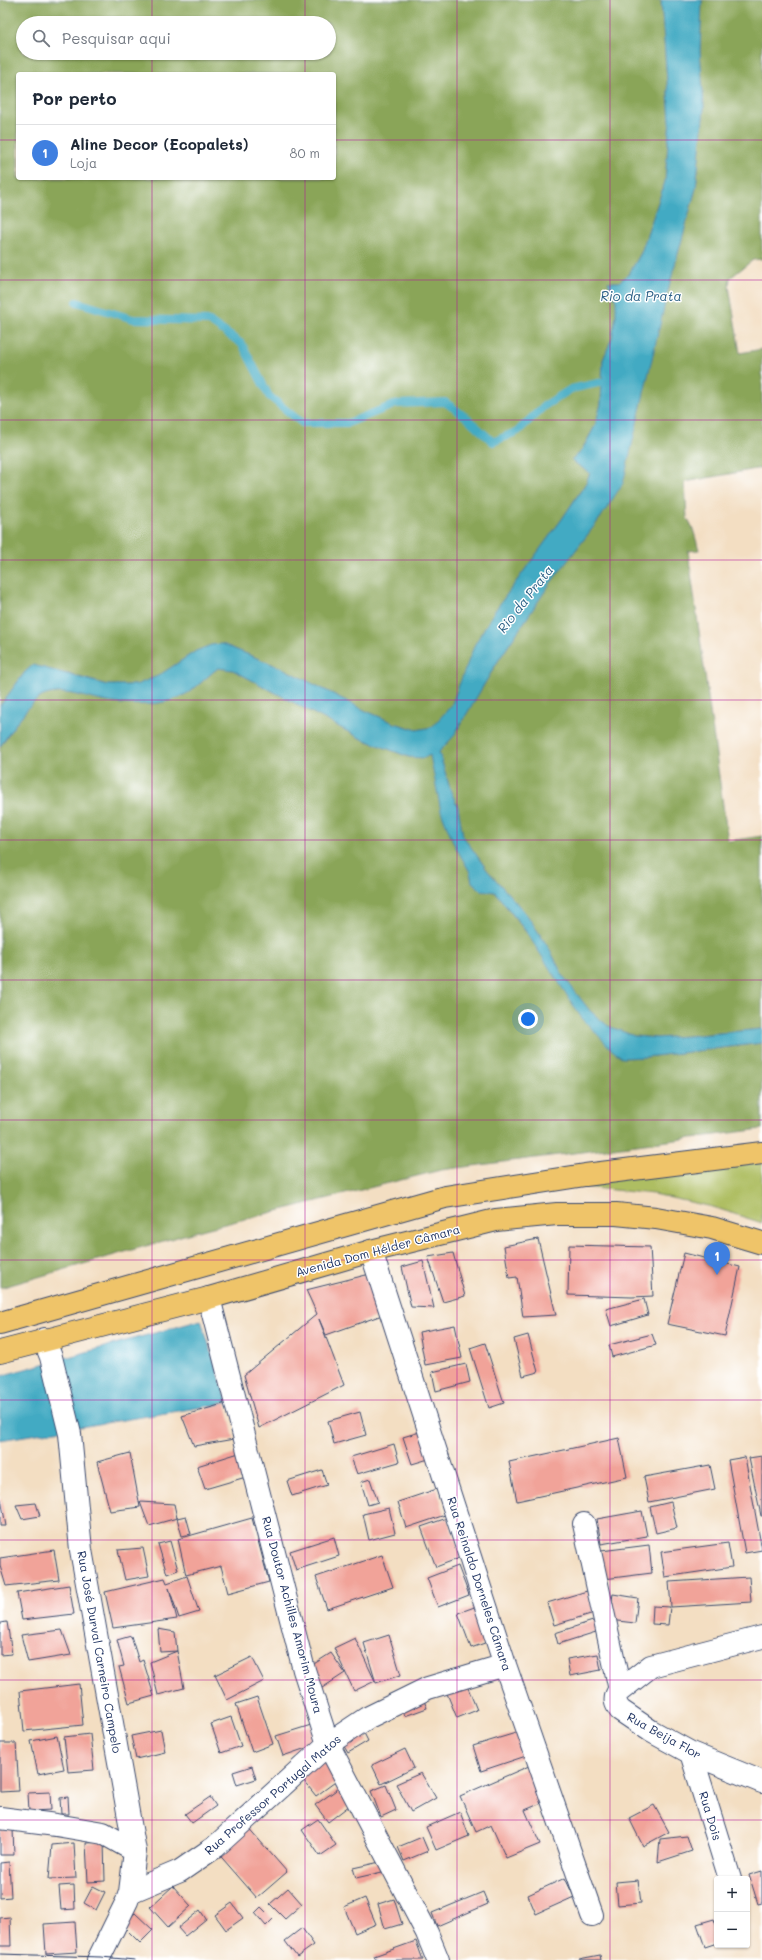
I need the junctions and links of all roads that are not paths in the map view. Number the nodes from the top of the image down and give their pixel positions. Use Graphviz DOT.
graph roads {
  1 [pos="762,1153"];
  2 [pos="762,1243"];
  3 [pos="371,1251"];
  4 [pos="210,1298"];
  5 [pos="0,1323"];
  6 [pos="47,1348"];
  7 [pos="0,1352"];
  8 [pos="584,1524"];
  9 [pos="762,1637"];
  10 [pos="505,1665"];
  11 [pos="620,1690"];
  12 [pos="328,1744"];
  13 [pos="691,1753"];
  14 [pos="762,1782"];
  15 [pos="0,1818"];
  16 [pos="135,1852"];
  17 [pos="729,1876"];
  18 [pos="130,1892"];
  19 [pos="592,1915"];
  20 [pos="98,1960"];
  21 [pos="438,1960"];
  1 -- 5 [label="main road"];
  2 -- 3 [label="main road, Avenida Dom Hélder Câmara"];
  3 -- 4 [label="main road, Avenida Dom Hélder Câmara"];
  3 -- 10 [label="street, Rua Reinaldo Dorneles Câmara"];
  4 -- 6 [label="main road, Avenida Dom Hélder Câmara"];
  4 -- 12 [label="street, Rua Doutor Achilles Amorim Moura"];
  6 -- 7 [label="main road, Avenida Dom Hélder Câmara"];
  6 -- 16 [label="street, Rua José Durval Carneiro Campelo"];
  8 -- 11 [label="street"];
  9 -- 11 [label="street"];
  10 -- 12 [label="street, Rua Professor Portugal Matos"];
  10 -- 19 [label="street, Rua Reinaldo Dorneles Câmara"];
  11 -- 13 [label="street, Rua Beija Flor"];
  12 -- 18 [label="street, Rua Professor Portugal Matos"];
  12 -- 21 [label="street, Rua Doutor Achilles Amorim Moura"];
  13 -- 14 [label="street, Rua Beija Flor"];
  13 -- 17 [label="street, Rua Dois"];
  15 -- 16 [label="street"];
  16 -- 18 [label="street, Rua José Durval Carneiro Campelo"];
  18 -- 20 [label="street, Rua José Durval Carneiro Campelo"];
}
